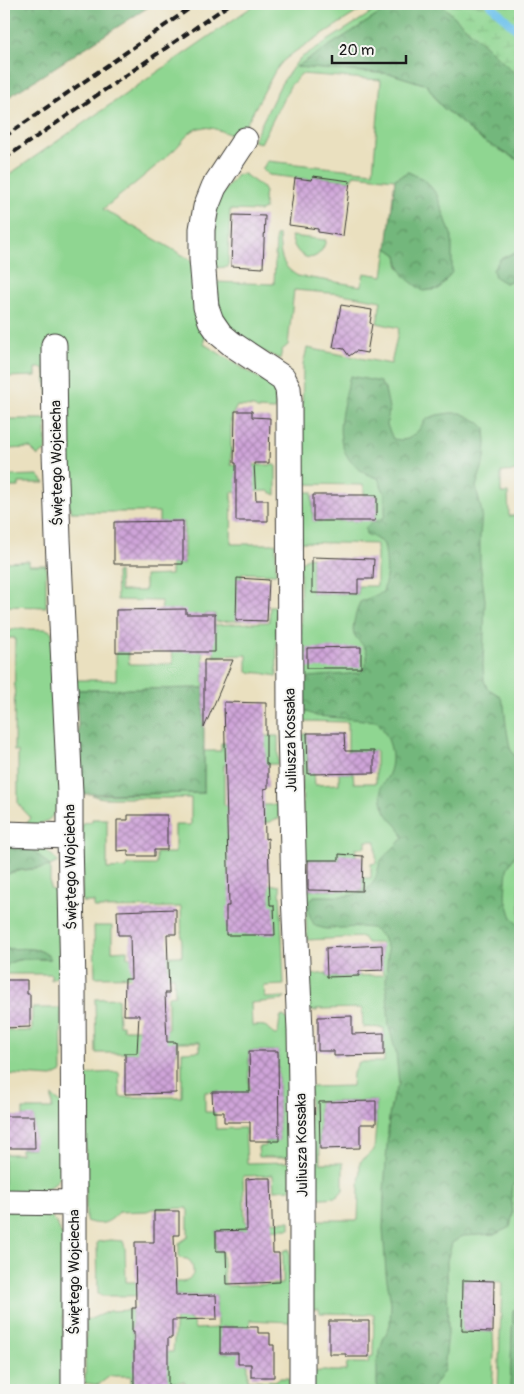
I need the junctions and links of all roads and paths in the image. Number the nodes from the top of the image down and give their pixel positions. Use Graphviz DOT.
graph roads {
  1 [pos="245,140"];
  2 [pos="54,345"];
  3 [pos="4,834"];
  4 [pos="70,836"];
  5 [pos="4,1202"];
  6 [pos="74,1203"];
  7 [pos="74,1390"];
  8 [pos="302,1390"];
  1 -- 8 [label="street, Juliusza Kossaka"];
  2 -- 4 [label="street, Świętego Wojciecha"];
  3 -- 4 [label="street"];
  4 -- 6 [label="street, Świętego Wojciecha"];
  5 -- 6 [label="street"];
  6 -- 7 [label="street, Świętego Wojciecha"];
}
